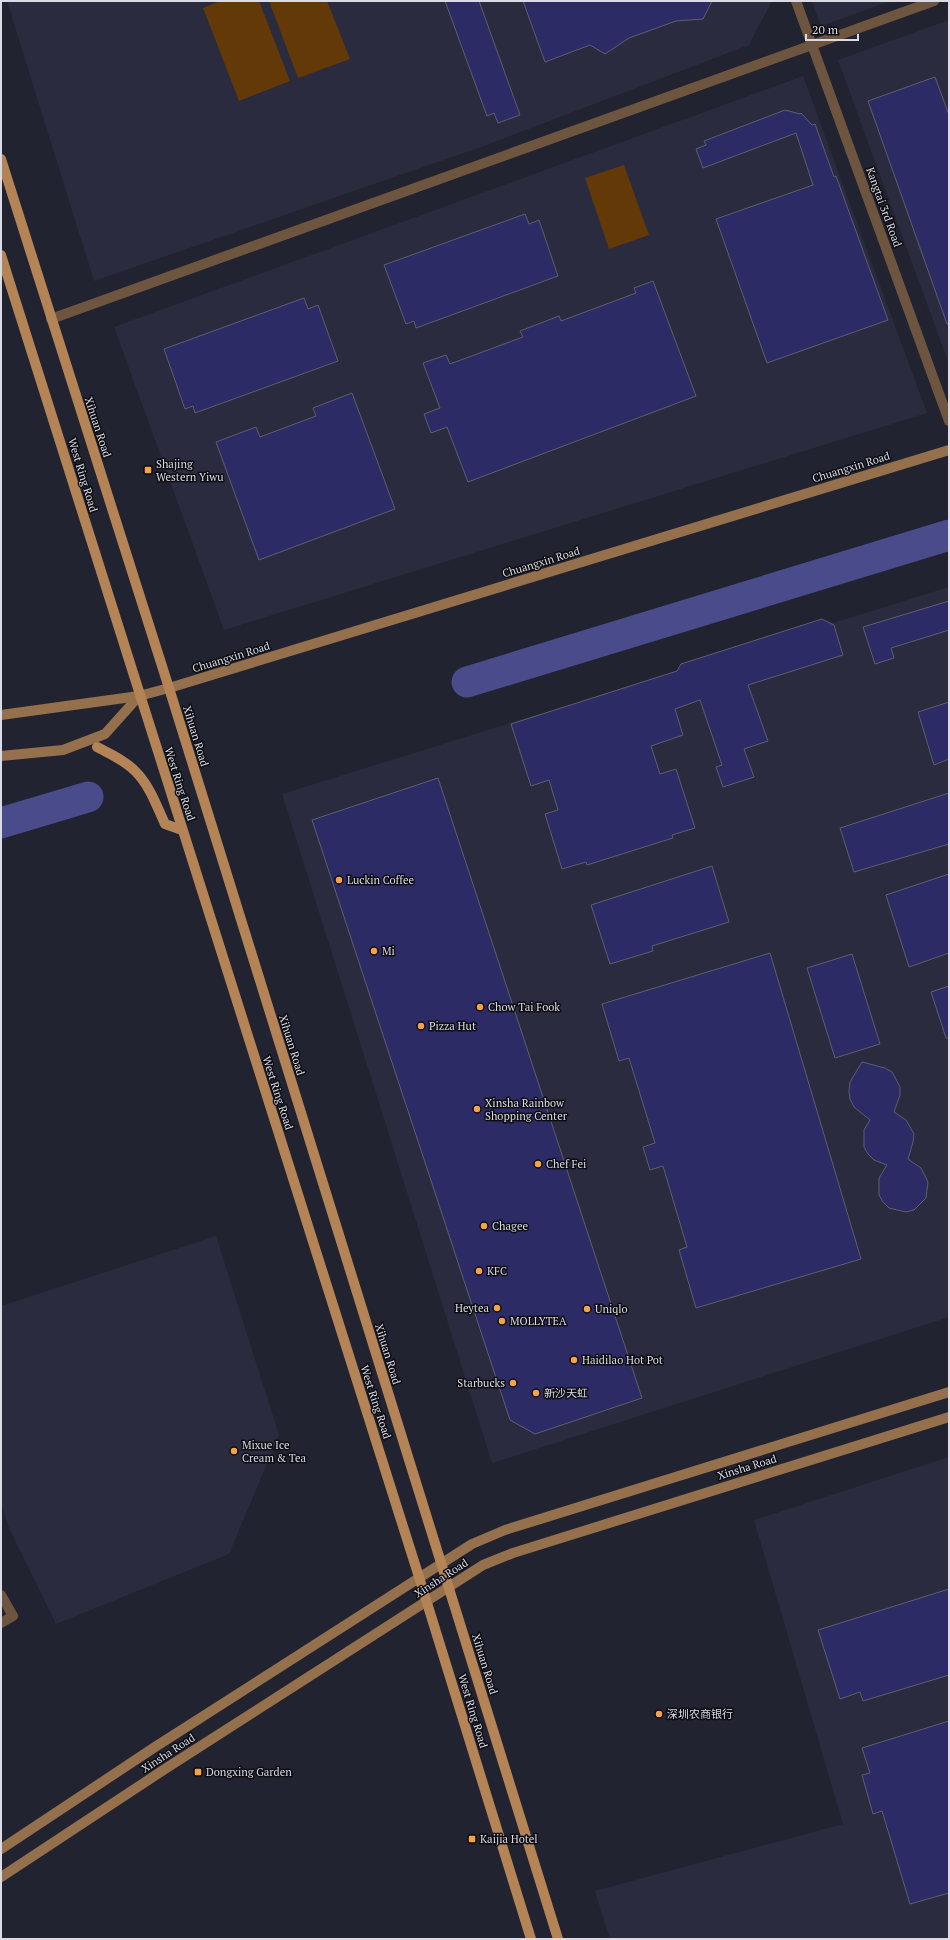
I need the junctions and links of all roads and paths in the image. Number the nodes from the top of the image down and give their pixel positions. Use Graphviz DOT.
graph roads {
  1 [pos="796,1"];
  2 [pos="934,1"];
  3 [pos="812,45"];
  4 [pos="1,159"];
  5 [pos="1,255"];
  6 [pos="51,319"];
  7 [pos="949,421"];
  8 [pos="949,450"];
  9 [pos="169,688"];
  10 [pos="139,696"];
  11 [pos="1,715"];
  12 [pos="97,747"];
  13 [pos="1,756"];
  14 [pos="182,830"];
  15 [pos="949,1392"];
  16 [pos="949,1417"];
  17 [pos="441,1564"];
  18 [pos="419,1578"];
  19 [pos="449,1588"];
  20 [pos="1,1595"];
  21 [pos="426,1602"];
  22 [pos="1,1623"];
  23 [pos="1,1849"];
  24 [pos="1,1877"];
  25 [pos="531,1939"];
  26 [pos="558,1939"];
  1 -- 3 [label="street, Kangtai 3rd Road"];
  2 -- 3 [label="street"];
  3 -- 6 [label="street"];
  3 -- 7 [label="street, Kangtai 3rd Road"];
  4 -- 6 [label="main road, Xihuan Road"];
  5 -- 10 [label="main road, West Ring Road"];
  6 -- 9 [label="main road, Xihuan Road"];
  8 -- 9 [label="main road, Chuangxin Road"];
  9 -- 10 [label="main road, Chuangxin Road"];
  9 -- 17 [label="main road, Xihuan Road"];
  10 -- 11 [label="main road, Chuangxin Road"];
  10 -- 13 [label="main road"];
  10 -- 14 [label="main road, West Ring Road"];
  12 -- 14 [label="main road"];
  14 -- 18 [label="main road, West Ring Road"];
  15 -- 17 [label="main road, Xinsha Road"];
  16 -- 19 [label="main road, Xinsha Road"];
  17 -- 18 [label="main road, Xinsha Road"];
  17 -- 19 [label="main road, Xihuan Road"];
  18 -- 21 [label="main road, West Ring Road"];
  18 -- 23 [label="main road, Xinsha Road"];
  19 -- 21 [label="main road, Xinsha Road"];
  19 -- 26 [label="main road, Xihuan Road"];
  20 -- 22 [label="street"];
  21 -- 24 [label="main road, Xinsha Road"];
  21 -- 25 [label="main road, West Ring Road"];
}
